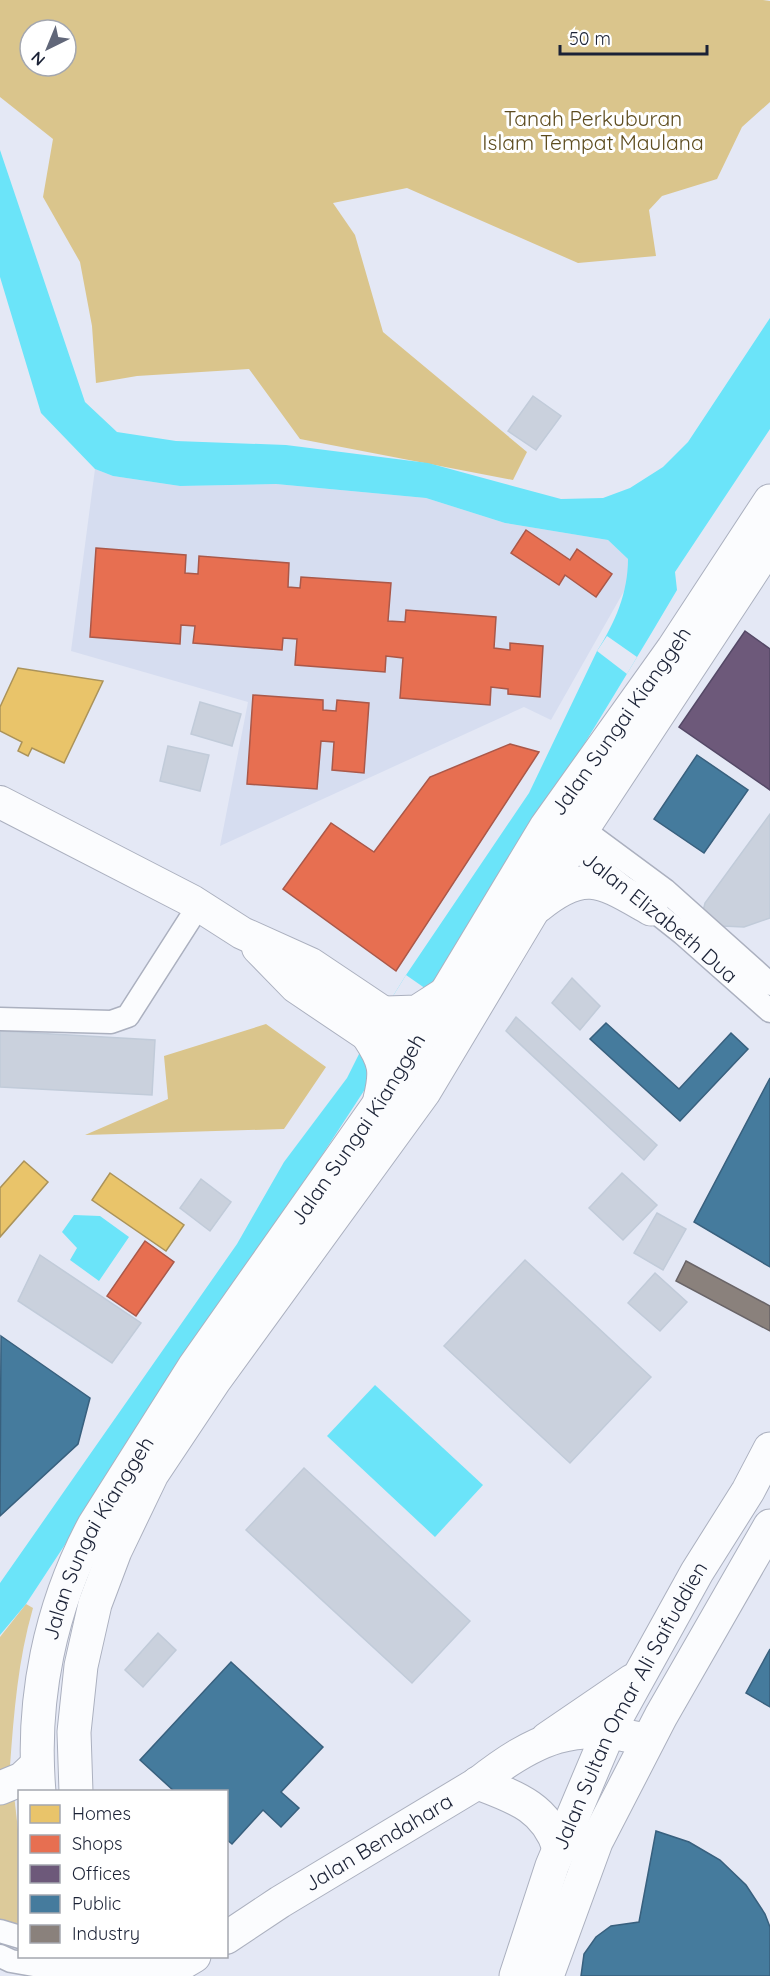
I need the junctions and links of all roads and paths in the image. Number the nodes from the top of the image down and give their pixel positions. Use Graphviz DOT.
graph roads {
  1 [pos="770,501"];
  2 [pos="770,544"];
  3 [pos="0,802"];
  4 [pos="564,828"];
  5 [pos="199,905"];
  6 [pos="651,909"];
  7 [pos="531,912"];
  8 [pos="770,984"];
  9 [pos="770,1011"];
  10 [pos="0,1019"];
  11 [pos="390,1033"];
  12 [pos="439,1066"];
  13 [pos="770,1449"];
  14 [pos="770,1526"];
  15 [pos="638,1676"];
  16 [pos="547,1739"];
  17 [pos="604,1741"];
  18 [pos="643,1751"];
  19 [pos="38,1778"];
  20 [pos="478,1783"];
  21 [pos="0,1788"];
  22 [pos="76,1790"];
  23 [pos="559,1848"];
  24 [pos="280,1902"];
  25 [pos="228,1920"];
  26 [pos="0,1931"];
  27 [pos="18,1936"];
  28 [pos="228,1937"];
  29 [pos="0,1956"];
  30 [pos="182,1958"];
  31 [pos="191,1958"];
  32 [pos="56,1967"];
  33 [pos="92,1968"];
  34 [pos="160,1976"];
  35 [pos="516,1976"];
  36 [pos="548,1976"];
  1 -- 4 [label="main road, Jalan Sungai Kianggeh"];
  2 -- 4 [label="main road, Jalan Sungai Kianggeh"];
  3 -- 5 [label="main road"];
  4 -- 6 [label="street, Jalan Elizabeth Dua"];
  4 -- 7 [label="main road, Jalan Sungai Kianggeh"];
  4 -- 8 [label="street, Jalan Elizabeth Dua"];
  4 -- 11 [label="main road, Jalan Sungai Kianggeh"];
  5 -- 10 [label="street"];
  5 -- 11 [label="main road"];
  6 -- 7 [label="main road"];
  6 -- 9 [label="street, Jalan Elizabeth Dua"];
  7 -- 12 [label="main road, Jalan Sungai Kianggeh"];
  11 -- 12 [label="main road"];
  11 -- 19 [label="main road, Jalan Sungai Kianggeh"];
  12 -- 22 [label="main road, Jalan Sungai Kianggeh"];
  13 -- 15 [label="main road, Jalan Sultan Omar Ali Saifuddien"];
  14 -- 18 [label="main road, Jalan Sultan Omar Ali Saifuddien"];
  15 -- 16 [label="main road"];
  15 -- 17 [label="main road, Jalan Sultan Omar Ali Saifuddien"];
  16 -- 17 [label="main road, Jalan Bendahara"];
  16 -- 20 [label="main road, Jalan Bendahara"];
  17 -- 18 [label="main road, Jalan Bendahara"];
  17 -- 20 [label="main road, Jalan Bendahara"];
  17 -- 23 [label="main road, Jalan Sultan Omar Ali Saifuddien"];
  18 -- 36 [label="main road, Jalan Sultan Omar Ali Saifuddien"];
  19 -- 21 [label="main road"];
  20 -- 23 [label="main road"];
  20 -- 24 [label="main road, Jalan Bendahara"];
  23 -- 35 [label="main road, Jalan Sultan Omar Ali Saifuddien"];
  24 -- 25 [label="main road, Jalan Bendahara"];
  24 -- 28 [label="main road, Jalan Bendahara"];
  26 -- 27 [label="street"];
  29 -- 32 [label="street"];
  30 -- 33 [label="main road"];
  31 -- 34 [label="main road"];
  32 -- 33 [label="main road"];
}
